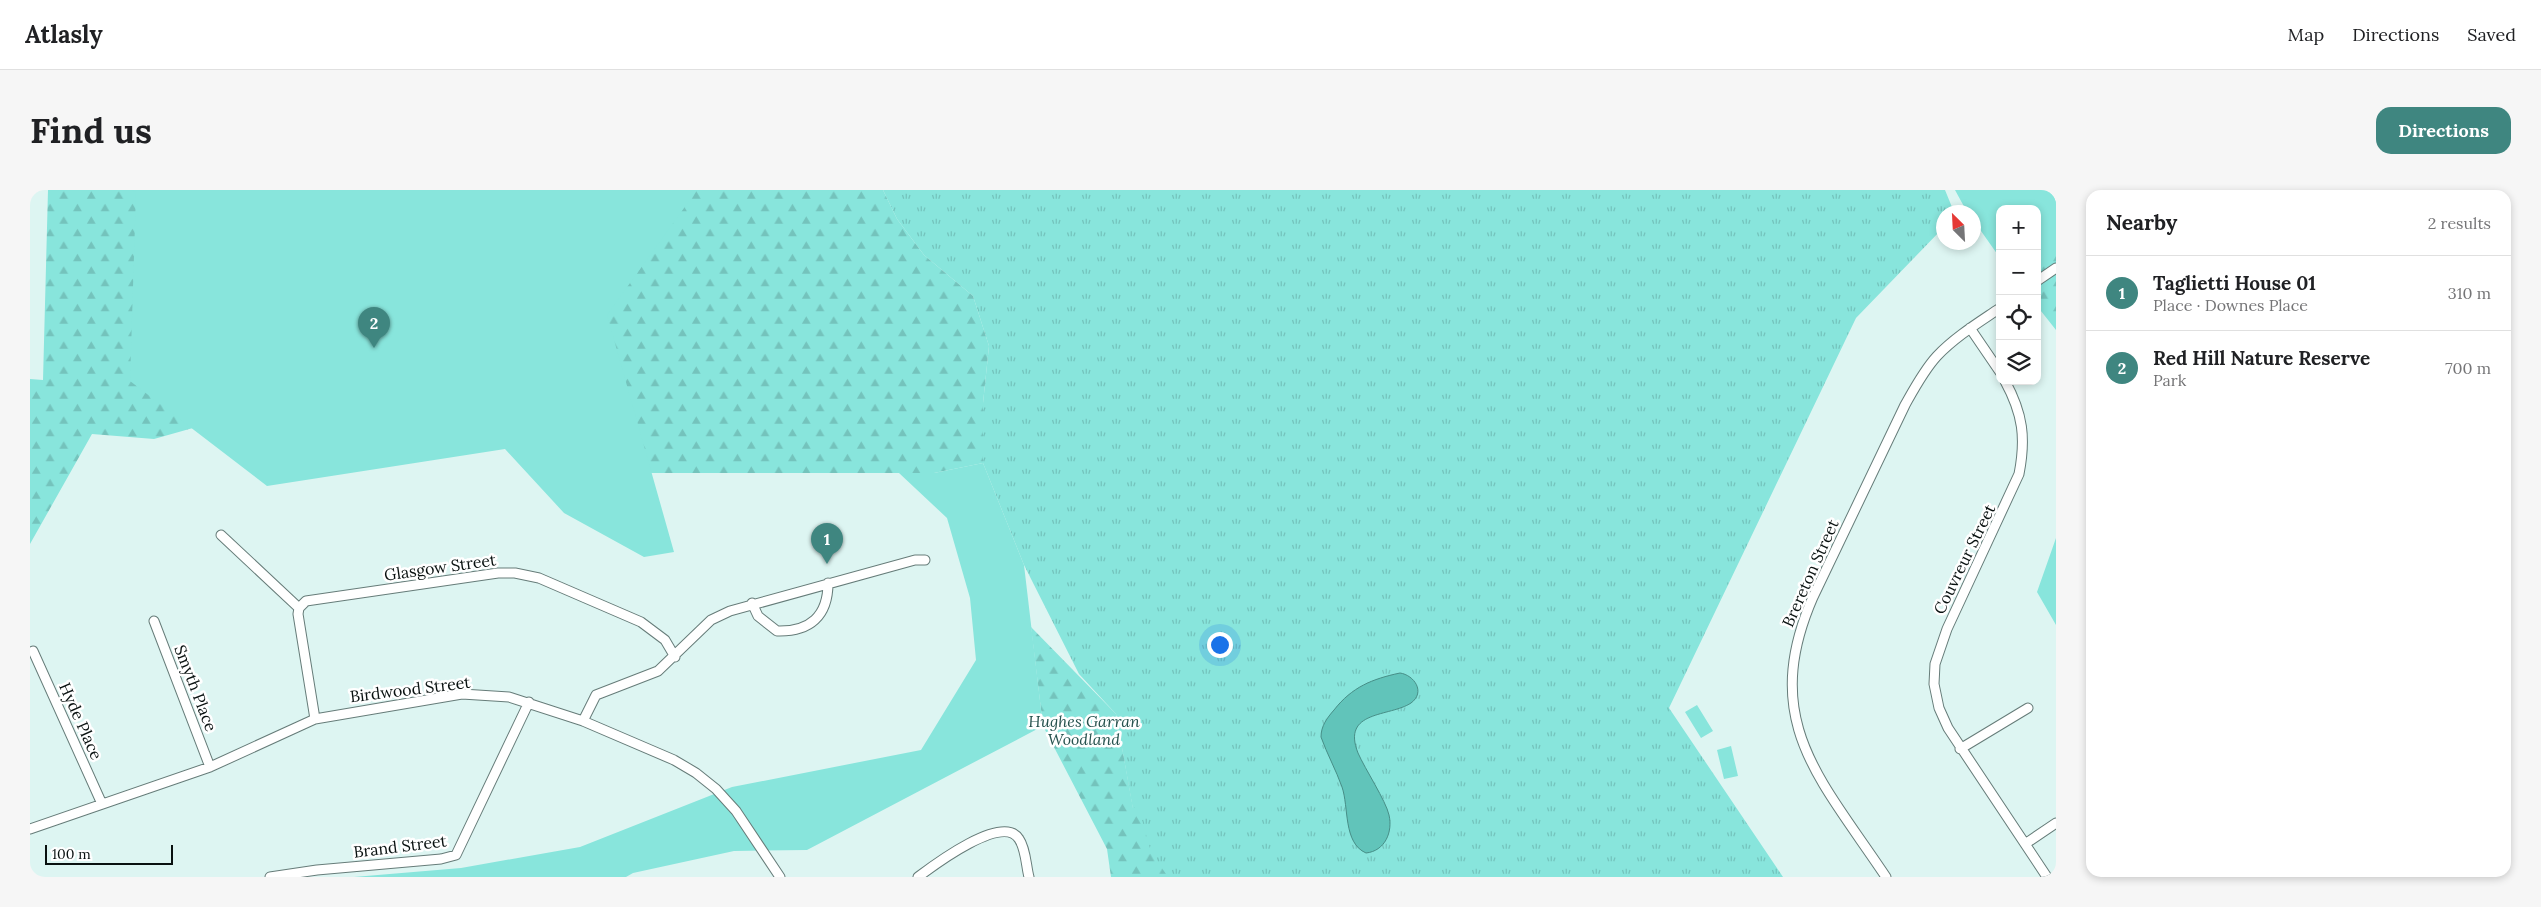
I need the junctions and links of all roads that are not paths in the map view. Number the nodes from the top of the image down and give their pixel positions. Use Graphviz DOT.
graph roads {
  1 [pos="2056,268"];
  2 [pos="2041,278"];
  3 [pos="1996,311"];
  4 [pos="1970,328"];
  5 [pos="1996,366"];
  6 [pos="2007,385"];
  7 [pos="221,535"];
  8 [pos="925,560"];
  9 [pos="828,582"];
  10 [pos="752,603"];
  11 [pos="299,608"];
  12 [pos="154,620"];
  13 [pos="33,651"];
  14 [pos="675,657"];
  15 [pos="529,702"];
  16 [pos="2028,708"];
  17 [pos="315,719"];
  18 [pos="583,721"];
  19 [pos="1960,749"];
  20 [pos="210,767"];
  21 [pos="102,804"];
  22 [pos="2056,824"];
  23 [pos="30,829"];
  24 [pos="2025,844"];
  25 [pos="270,877"];
  26 [pos="780,877"];
  27 [pos="918,877"];
  28 [pos="1029,877"];
  29 [pos="1886,877"];
  30 [pos="2047,877"];
  1 -- 2 [label="street"];
  3 -- 4 [label="street, Brereton Street"];
  4 -- 5 [label="street"];
  4 -- 29 [label="street, Brereton Street"];
  6 -- 19 [label="street, Couvreur Street"];
  7 -- 11 [label="street"];
  8 -- 9 [label="street"];
  9 -- 10 [label="street"];
  9 -- 10 [label="street"];
  10 -- 14 [label="street"];
  11 -- 14 [label="street, Glasgow Street"];
  11 -- 17 [label="street"];
  12 -- 20 [label="street, Smyth Place"];
  13 -- 21 [label="street, Hyde Place"];
  14 -- 18 [label="street"];
  15 -- 17 [label="street, Birdwood Street"];
  15 -- 18 [label="street, Birdwood Street"];
  15 -- 25 [label="street, Brand Street"];
  16 -- 19 [label="street"];
  17 -- 20 [label="street, Birdwood Street"];
  18 -- 26 [label="street, Birdwood Street"];
  19 -- 24 [label="street, Couvreur Street"];
  20 -- 21 [label="street, Birdwood Street"];
  21 -- 23 [label="street, Birdwood Street"];
  22 -- 24 [label="street"];
  24 -- 30 [label="street, Couvreur Street"];
  27 -- 28 [label="street"];
}
